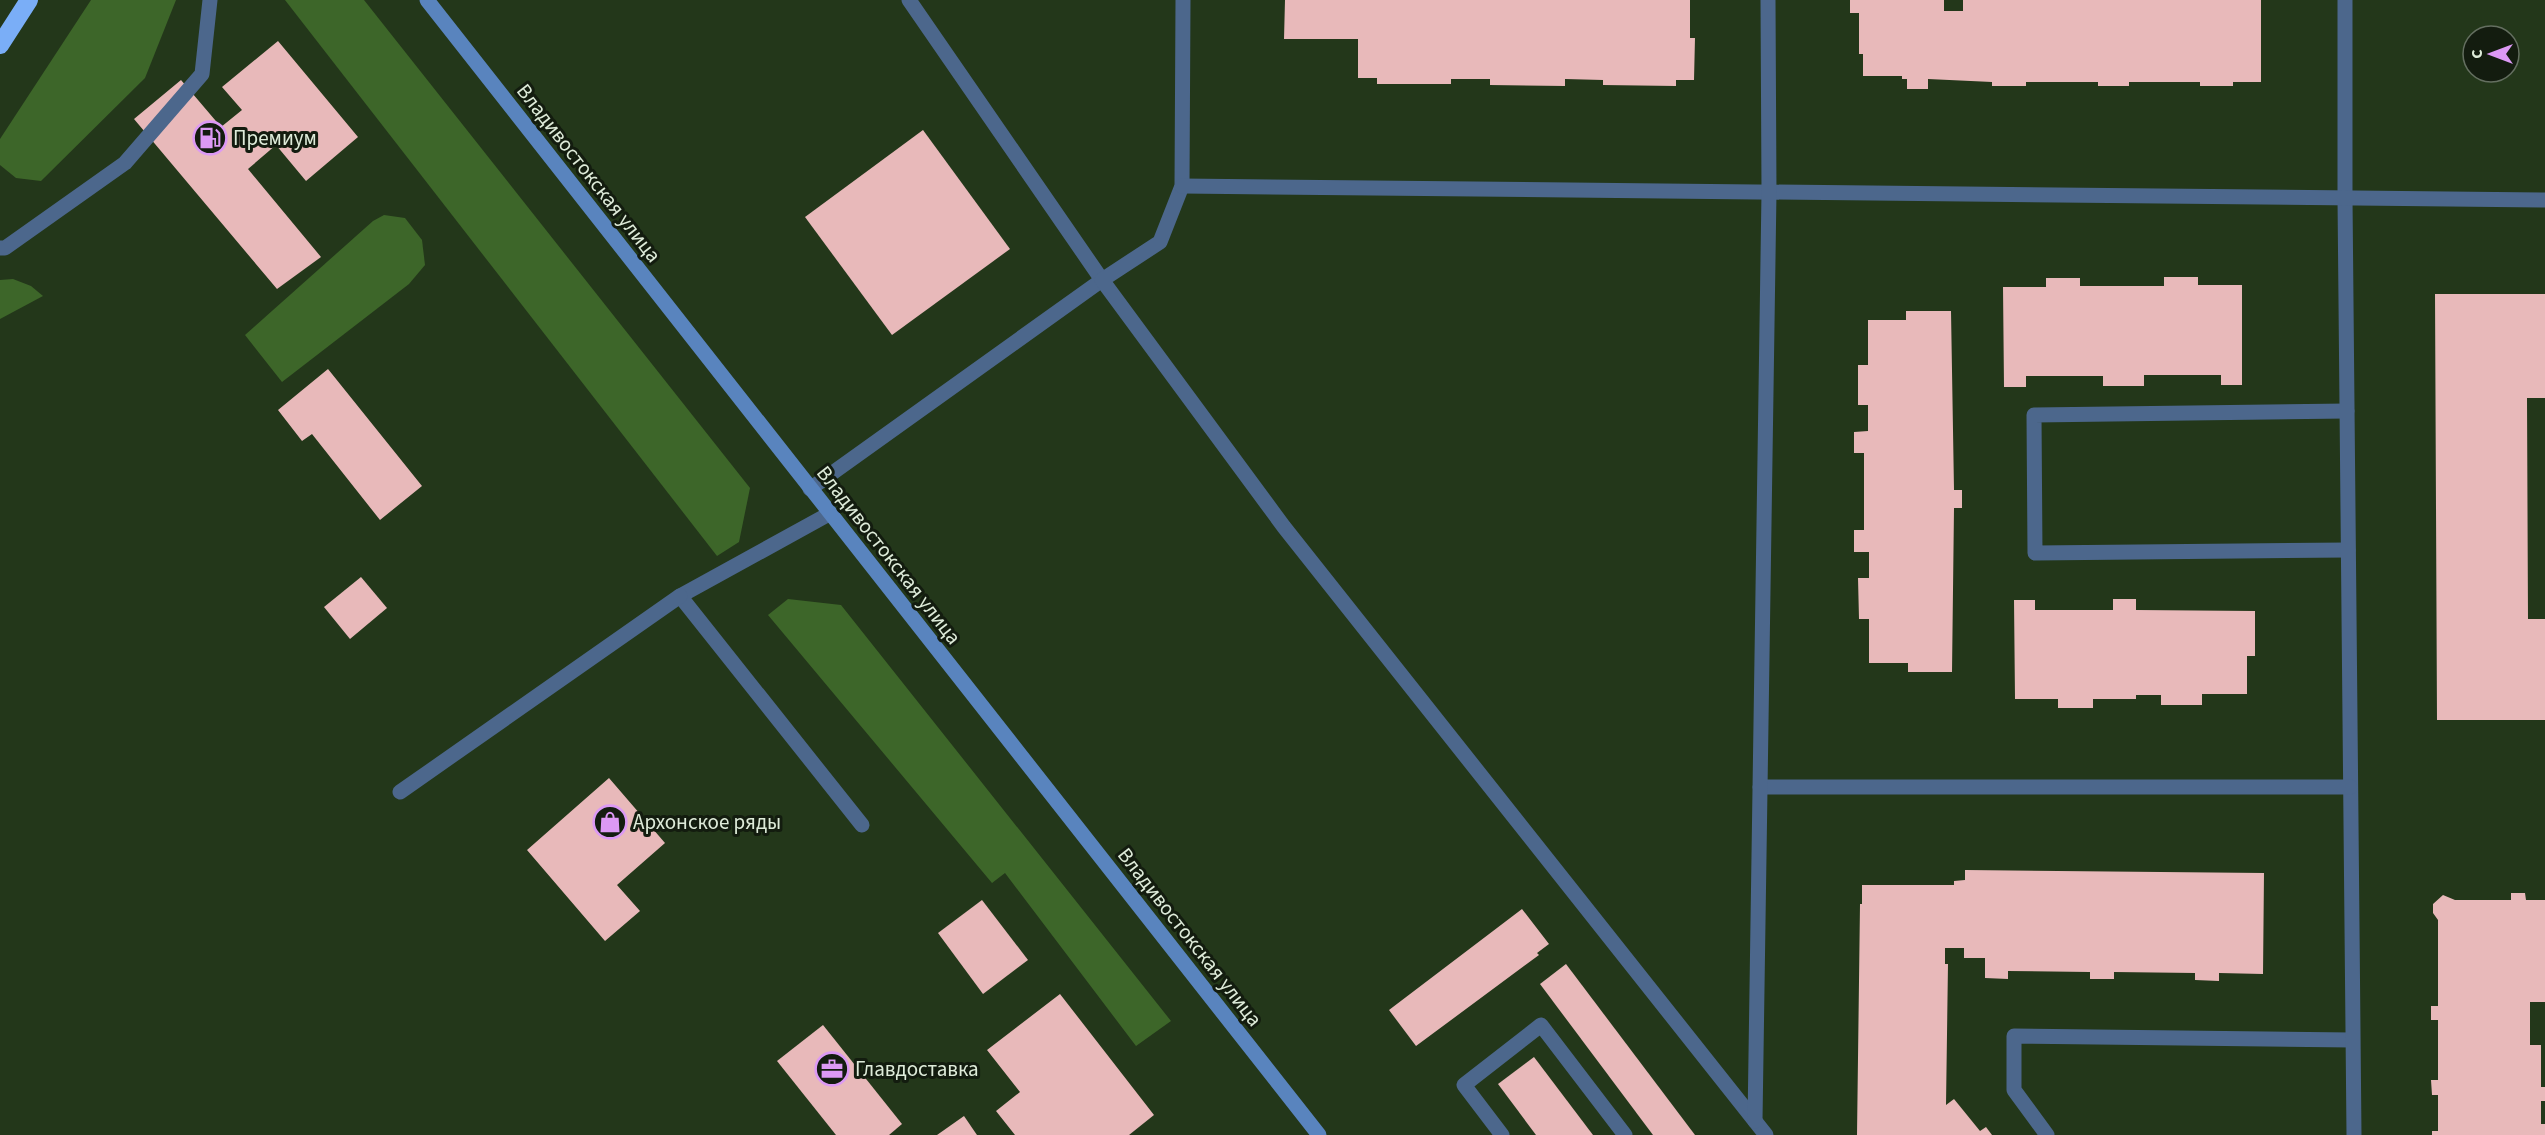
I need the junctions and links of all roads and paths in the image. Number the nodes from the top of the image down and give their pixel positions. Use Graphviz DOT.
graph roads {
  1 [pos="29,0"];
  2 [pos="210,0"];
  3 [pos="427,0"];
  4 [pos="909,0"];
  5 [pos="1183,0"];
  6 [pos="1768,0"];
  7 [pos="2346,0"];
  8 [pos="0,45"];
  9 [pos="1182,186"];
  10 [pos="1769,192"];
  11 [pos="2344,198"];
  12 [pos="2545,200"];
  13 [pos="0,248"];
  14 [pos="1102,280"];
  15 [pos="2347,411"];
  16 [pos="810,489"];
  17 [pos="830,514"];
  18 [pos="2348,550"];
  19 [pos="680,596"];
  20 [pos="1760,787"];
  21 [pos="2350,787"];
  22 [pos="400,792"];
  23 [pos="862,825"];
  24 [pos="2352,1040"];
  25 [pos="1755,1121"];
  26 [pos="1319,1135"];
  27 [pos="1502,1135"];
  28 [pos="1625,1135"];
  29 [pos="1766,1135"];
  30 [pos="2047,1135"];
  31 [pos="2354,1135"];
  1 -- 8 [label="highway"];
  2 -- 13 [label="street"];
  3 -- 16 [label="main road, Владивостокская улица"];
  4 -- 14 [label="street"];
  5 -- 9 [label="street"];
  6 -- 10 [label="street"];
  7 -- 11 [label="street"];
  9 -- 10 [label="street"];
  9 -- 14 [label="street"];
  10 -- 11 [label="street"];
  10 -- 20 [label="street"];
  11 -- 12 [label="street"];
  11 -- 15 [label="street"];
  14 -- 16 [label="street"];
  14 -- 25 [label="street"];
  15 -- 18 [label="street"];
  15 -- 18 [label="street"];
  16 -- 17 [label="main road, Владивостокская улица"];
  17 -- 19 [label="street"];
  17 -- 26 [label="main road, Владивостокская улица"];
  18 -- 21 [label="street"];
  19 -- 22 [label="street"];
  19 -- 23 [label="street"];
  20 -- 21 [label="street"];
  20 -- 25 [label="street"];
  21 -- 24 [label="street"];
  24 -- 30 [label="street"];
  24 -- 31 [label="street"];
  25 -- 29 [label="street"];
  27 -- 28 [label="street"];
}
